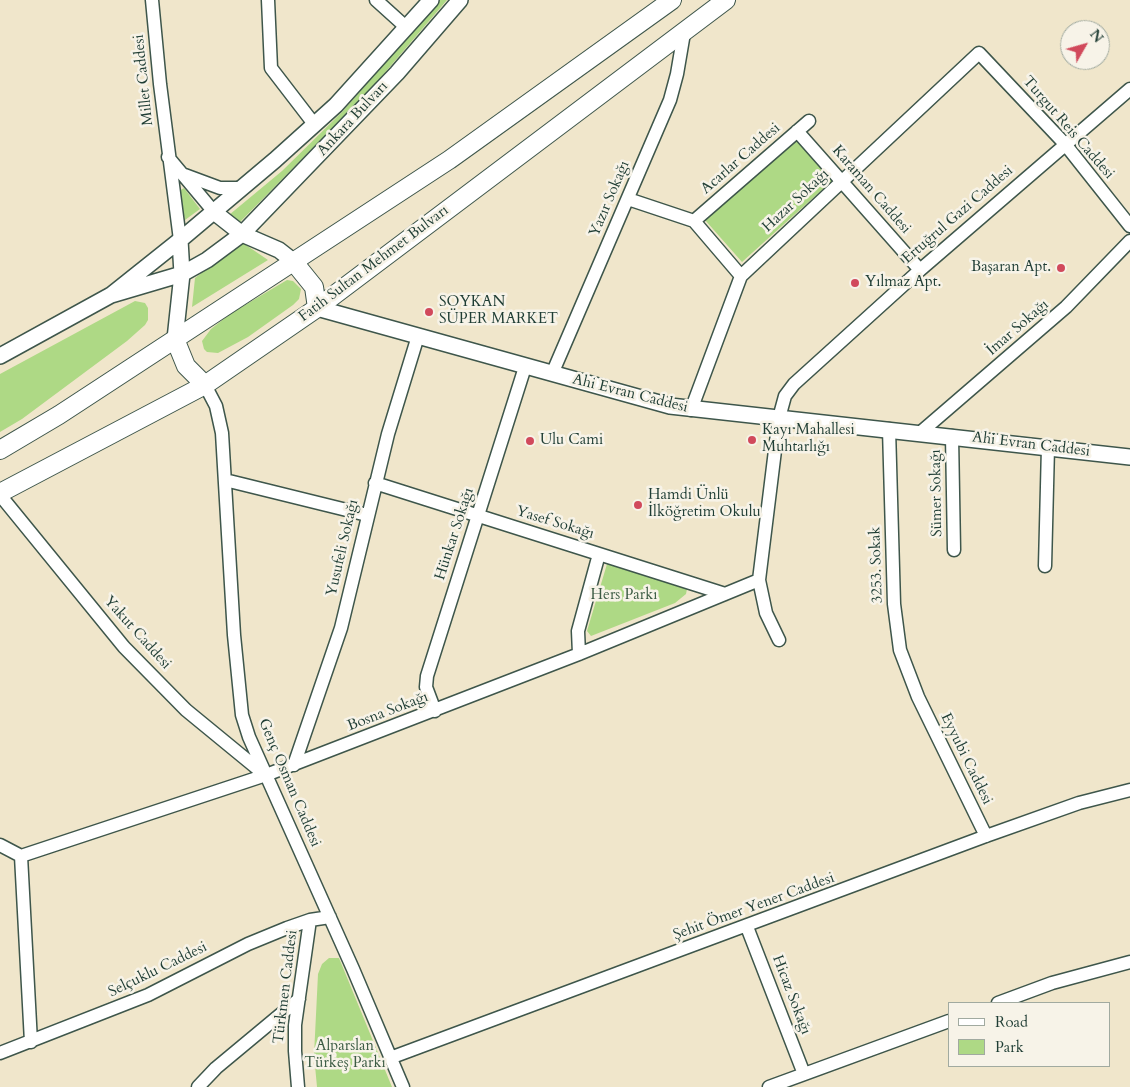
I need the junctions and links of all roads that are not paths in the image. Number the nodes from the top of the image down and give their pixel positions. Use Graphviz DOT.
graph roads {
  1 [pos="152,0"];
  2 [pos="268,0"];
  3 [pos="376,0"];
  4 [pos="431,0"];
  5 [pos="460,0"];
  6 [pos="672,0"];
  7 [pos="726,0"];
  8 [pos="407,28"];
  9 [pos="684,33"];
  10 [pos="979,54"];
  11 [pos="1130,88"];
  12 [pos="809,121"];
  13 [pos="314,124"];
  14 [pos="797,131"];
  15 [pos="1065,144"];
  16 [pos="168,157"];
  17 [pos="182,174"];
  18 [pos="841,181"];
  19 [pos="242,188"];
  20 [pos="628,198"];
  21 [pos="214,212"];
  22 [pos="694,221"];
  23 [pos="1130,226"];
  24 [pos="242,234"];
  25 [pos="180,240"];
  26 [pos="1130,241"];
  27 [pos="293,261"];
  28 [pos="920,270"];
  29 [pos="182,274"];
  30 [pos="741,276"];
  31 [pos="111,295"];
  32 [pos="317,308"];
  33 [pos="418,336"];
  34 [pos="175,339"];
  35 [pos="0,356"];
  36 [pos="525,367"];
  37 [pos="552,374"];
  38 [pos="205,385"];
  39 [pos="691,410"];
  40 [pos="779,418"];
  41 [pos="888,429"];
  42 [pos="922,432"];
  43 [pos="952,436"];
  44 [pos="1048,447"];
  45 [pos="0,450"];
  46 [pos="1130,457"];
  47 [pos="225,480"];
  48 [pos="375,483"];
  49 [pos="0,494"];
  50 [pos="367,516"];
  51 [pos="478,516"];
  52 [pos="954,550"];
  53 [pos="599,554"];
  54 [pos="1045,566"];
  55 [pos="759,580"];
  56 [pos="725,594"];
  57 [pos="779,640"];
  58 [pos="579,654"];
  59 [pos="918,697"];
  60 [pos="435,712"];
  61 [pos="294,765"];
  62 [pos="266,776"];
  63 [pos="1130,790"];
  64 [pos="986,836"];
  65 [pos="0,845"];
  66 [pos="21,856"];
  67 [pos="330,917"];
  68 [pos="310,920"];
  69 [pos="747,927"];
  70 [pos="1130,962"];
  71 [pos="299,999"];
  72 [pos="1001,1002"];
  73 [pos="948,1021"];
  74 [pos="30,1042"];
  75 [pos="0,1054"];
  76 [pos="390,1058"];
  77 [pos="804,1074"];
  78 [pos="198,1087"];
  79 [pos="298,1087"];
  80 [pos="402,1087"];
  81 [pos="769,1087"];
  1 -- 16 [label="street, Millet Caddesi"];
  2 -- 13 [label="street"];
  3 -- 8 [label="street"];
  4 -- 8 [label="main road, Ankara Bulvarı"];
  5 -- 24 [label="main road, Ankara Bulvarı"];
  6 -- 27 [label="highway"];
  7 -- 9 [label="highway, Fatih Sultan Mehmet Bulvarı"];
  8 -- 13 [label="main road, Ankara Bulvarı"];
  9 -- 20 [label="street, Yazır Sokağı"];
  9 -- 32 [label="highway, Fatih Sultan Mehmet Bulvarı"];
  10 -- 15 [label="street, Turgut Reis Caddesi"];
  10 -- 18 [label="street, Hazar Sokağı"];
  11 -- 15 [label="street, Ertuğrul Gazi Caddesi"];
  12 -- 14 [label="street, Acarlar Caddesi"];
  13 -- 19 [label="main road, Ankara Bulvarı"];
  14 -- 18 [label="street, Karaman Caddesi"];
  14 -- 22 [label="street, Acarlar Caddesi"];
  15 -- 23 [label="street, Turgut Reis Caddesi"];
  15 -- 28 [label="street, Ertuğrul Gazi Caddesi"];
  16 -- 17 [label="street"];
  16 -- 25 [label="street, Millet Caddesi"];
  17 -- 19 [label="street"];
  17 -- 21 [label="street"];
  18 -- 28 [label="street, Karaman Caddesi"];
  18 -- 30 [label="street, Hazar Sokağı"];
  19 -- 21 [label="main road, Ankara Bulvarı"];
  20 -- 22 [label="street"];
  20 -- 37 [label="street, Yazır Sokağı"];
  21 -- 24 [label="main road"];
  21 -- 25 [label="main road, Ankara Bulvarı"];
  22 -- 30 [label="street"];
  24 -- 27 [label="main road"];
  24 -- 29 [label="main road, Ankara Bulvarı"];
  25 -- 29 [label="main road"];
  25 -- 31 [label="main road, Ankara Bulvarı"];
  26 -- 42 [label="street, İmar Sokağı"];
  27 -- 32 [label="highway"];
  27 -- 34 [label="highway"];
  28 -- 40 [label="street, Ertuğrul Gazi Caddesi"];
  29 -- 31 [label="main road, Ankara Bulvarı"];
  29 -- 34 [label="main road"];
  30 -- 39 [label="street, Hazar Sokağı"];
  31 -- 35 [label="main road, Ankara Bulvarı"];
  32 -- 33 [label="main road, Ahi Evran Caddesi"];
  32 -- 38 [label="highway, Fatih Sultan Mehmet Bulvarı"];
  33 -- 36 [label="main road, Ahi Evran Caddesi"];
  33 -- 48 [label="street, Yusufeli Sokağı"];
  34 -- 38 [label="highway"];
  34 -- 45 [label="highway"];
  36 -- 37 [label="main road, Ahi Evran Caddesi"];
  36 -- 51 [label="street, Hünkar Sokağı"];
  37 -- 39 [label="main road, Ahi Evran Caddesi"];
  38 -- 47 [label="street, Genç Osman Caddesi"];
  38 -- 49 [label="highway, Fatih Sultan Mehmet Bulvarı"];
  39 -- 40 [label="main road, Ahi Evran Caddesi"];
  40 -- 41 [label="main road, Ahi Evran Caddesi"];
  40 -- 55 [label="street, Ertuğrul Gazi Caddesi"];
  41 -- 42 [label="main road, Ahi Evran Caddesi"];
  41 -- 59 [label="street, 3253. Sokak"];
  42 -- 43 [label="main road, Ahi Evran Caddesi"];
  43 -- 44 [label="main road, Ahi Evran Caddesi"];
  43 -- 52 [label="street, Sümer Sokağı"];
  44 -- 46 [label="main road, Ahi Evran Caddesi"];
  44 -- 54 [label="street"];
  47 -- 50 [label="street"];
  47 -- 62 [label="street, Genç Osman Caddesi"];
  48 -- 50 [label="street, Yusufeli Sokağı"];
  48 -- 51 [label="street, Yasef Sokağı"];
  49 -- 62 [label="street, Yakut Caddesi"];
  50 -- 61 [label="street, Yusufeli Sokağı"];
  51 -- 53 [label="street, Yasef Sokağı"];
  51 -- 60 [label="street, Hünkar Sokağı"];
  53 -- 56 [label="street, Yasef Sokağı"];
  53 -- 58 [label="street"];
  55 -- 56 [label="street, Bosna Sokağı"];
  55 -- 57 [label="street, Ertuğrul Gazi Caddesi"];
  56 -- 58 [label="street, Bosna Sokağı"];
  58 -- 60 [label="street, Bosna Sokağı"];
  59 -- 64 [label="street, Eyyubi Caddesi"];
  60 -- 61 [label="street, Bosna Sokağı"];
  61 -- 62 [label="street, Bosna Sokağı"];
  62 -- 66 [label="street, Bosna Sokağı"];
  62 -- 67 [label="street, Genç Osman Caddesi"];
  63 -- 64 [label="street, Şehit Ömer Yener Caddesi"];
  64 -- 69 [label="street, Şehit Ömer Yener Caddesi"];
  65 -- 66 [label="street"];
  66 -- 74 [label="street"];
  67 -- 68 [label="street, Selçuklu Caddesi"];
  67 -- 76 [label="street, Genç Osman Caddesi"];
  68 -- 71 [label="street, Türkmen Caddesi"];
  68 -- 74 [label="street, Selçuklu Caddesi"];
  69 -- 76 [label="street, Şehit Ömer Yener Caddesi"];
  69 -- 77 [label="street, Hicaz Sokağı"];
  70 -- 72 [label="street"];
  71 -- 78 [label="street"];
  71 -- 79 [label="street, Türkmen Caddesi"];
  73 -- 77 [label="street"];
  74 -- 75 [label="street, Selçuklu Caddesi"];
  76 -- 80 [label="street, Genç Osman Caddesi"];
  77 -- 81 [label="street"];
}
